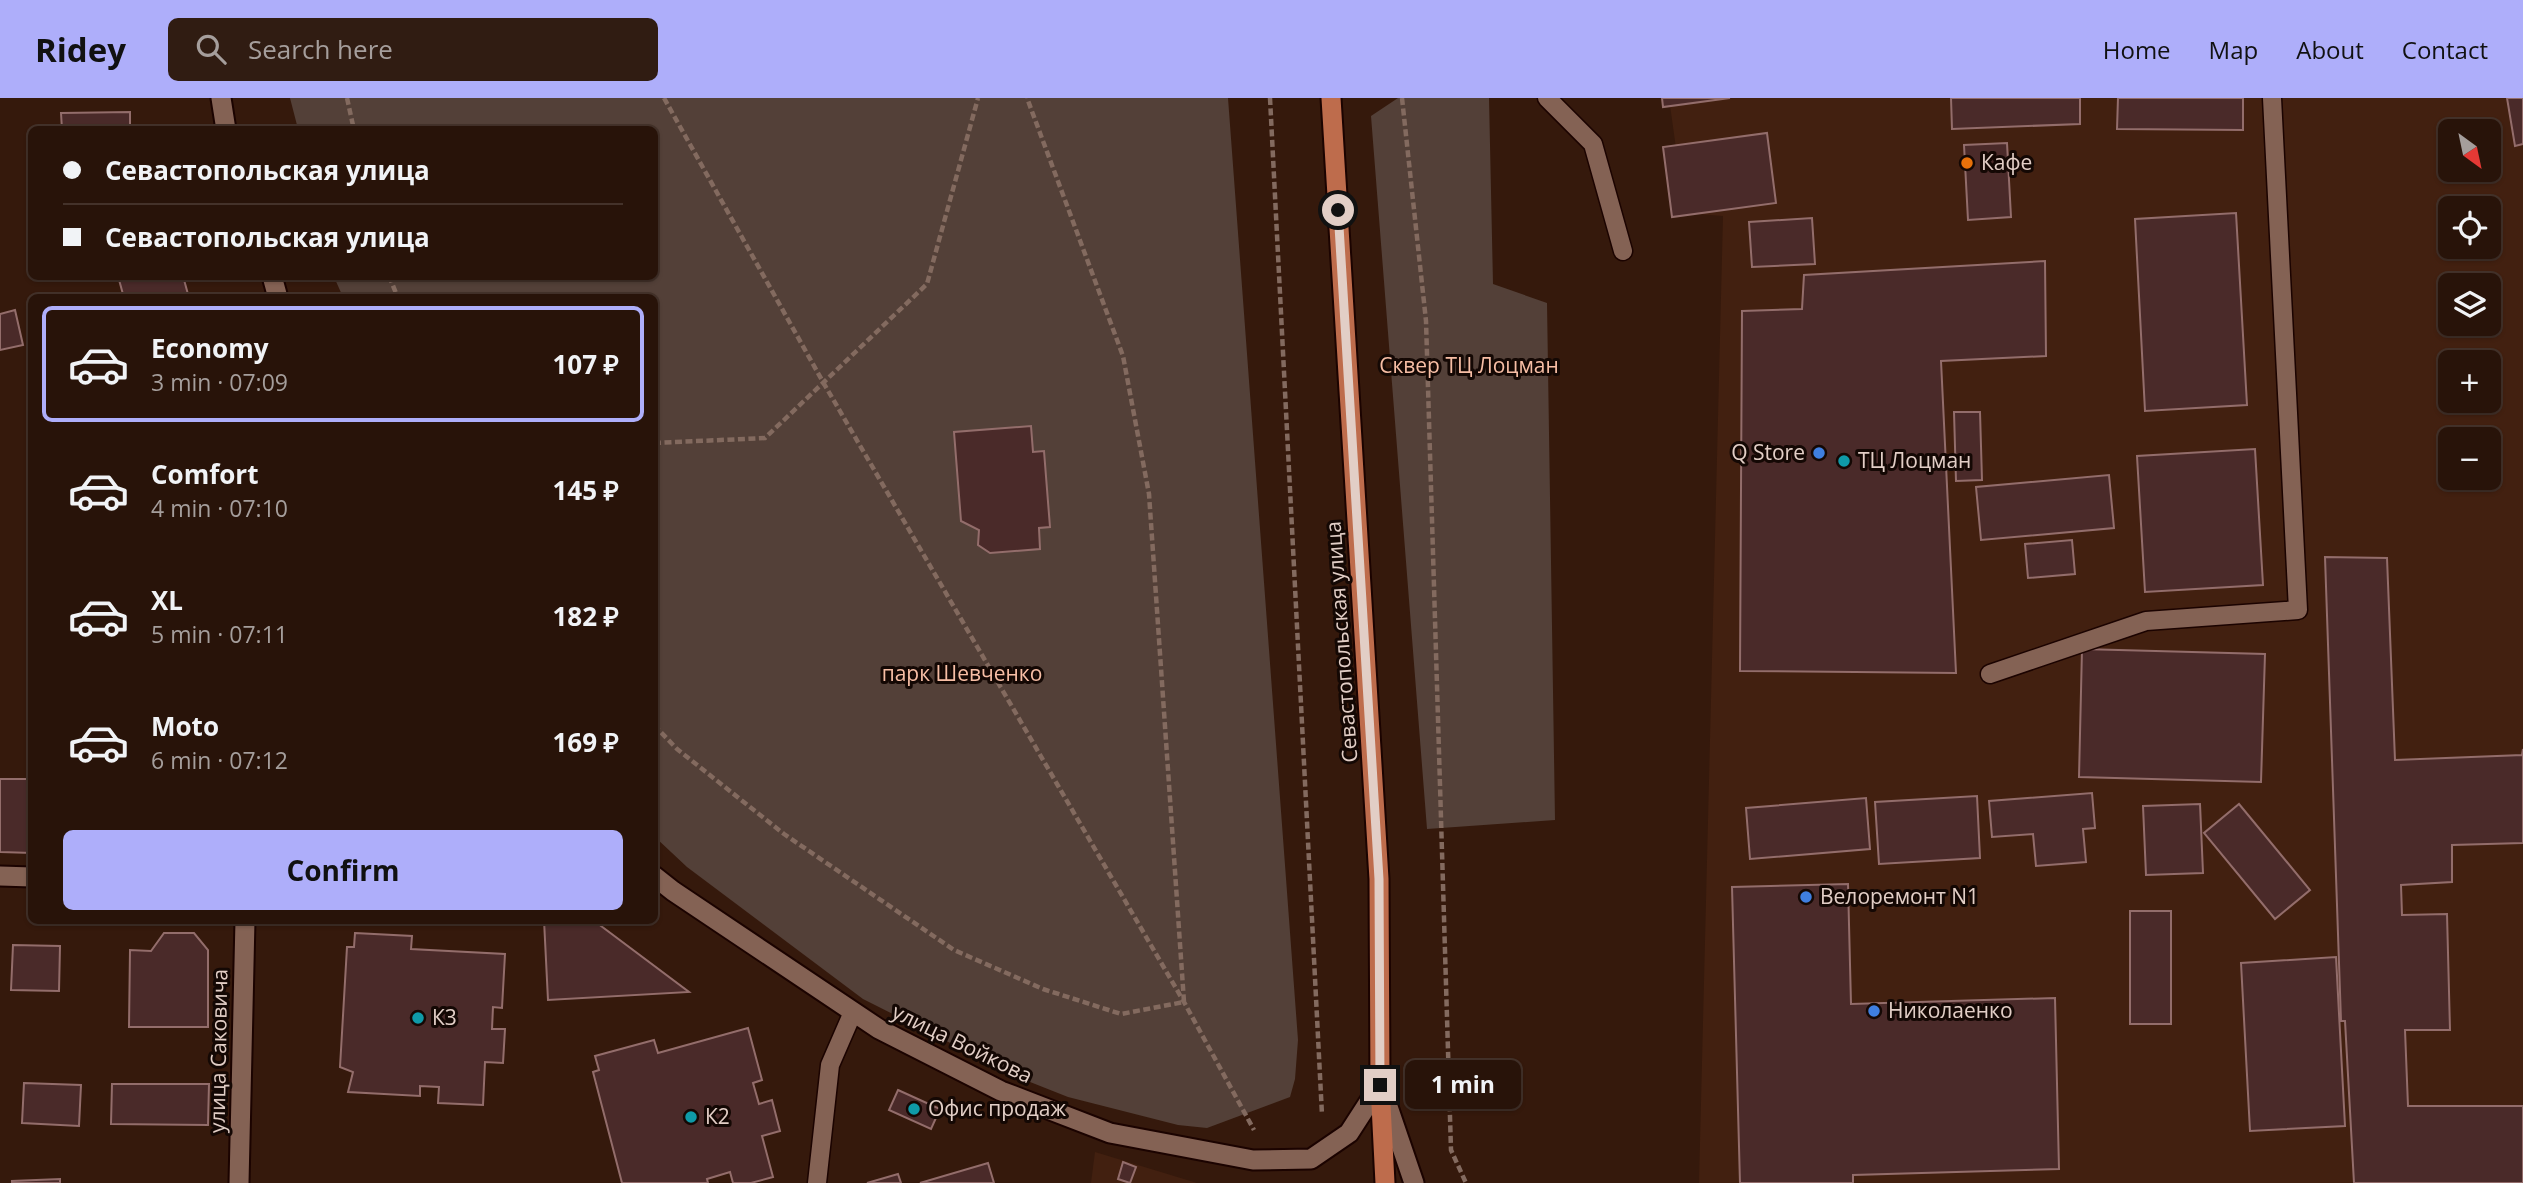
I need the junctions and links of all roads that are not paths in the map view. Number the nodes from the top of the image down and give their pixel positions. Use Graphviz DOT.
graph roads {
  1 [pos="221,98"];
  2 [pos="1331,98"];
  3 [pos="1546,98"];
  4 [pos="2272,98"];
  5 [pos="225,126"];
  6 [pos="1623,251"];
  7 [pos="1990,674"];
  8 [pos="0,876"];
  9 [pos="28,877"];
  10 [pos="658,879"];
  11 [pos="245,924"];
  12 [pos="853,1012"];
  13 [pos="1380,1085"];
  14 [pos="239,1183"];
  15 [pos="817,1183"];
  16 [pos="1385,1183"];
  17 [pos="1414,1183"];
  1 -- 5 [label="street"];
  2 -- 13 [label="main road, Севастопольская улица"];
  3 -- 6 [label="lane"];
  4 -- 7 [label="lane"];
  8 -- 9 [label="street"];
  10 -- 12 [label="street, улица Войкова"];
  11 -- 14 [label="street, улица Саковича"];
  12 -- 13 [label="street, улица Войкова"];
  12 -- 15 [label="lane"];
  13 -- 16 [label="main road, Севастопольская улица"];
  13 -- 17 [label="street"];
}
